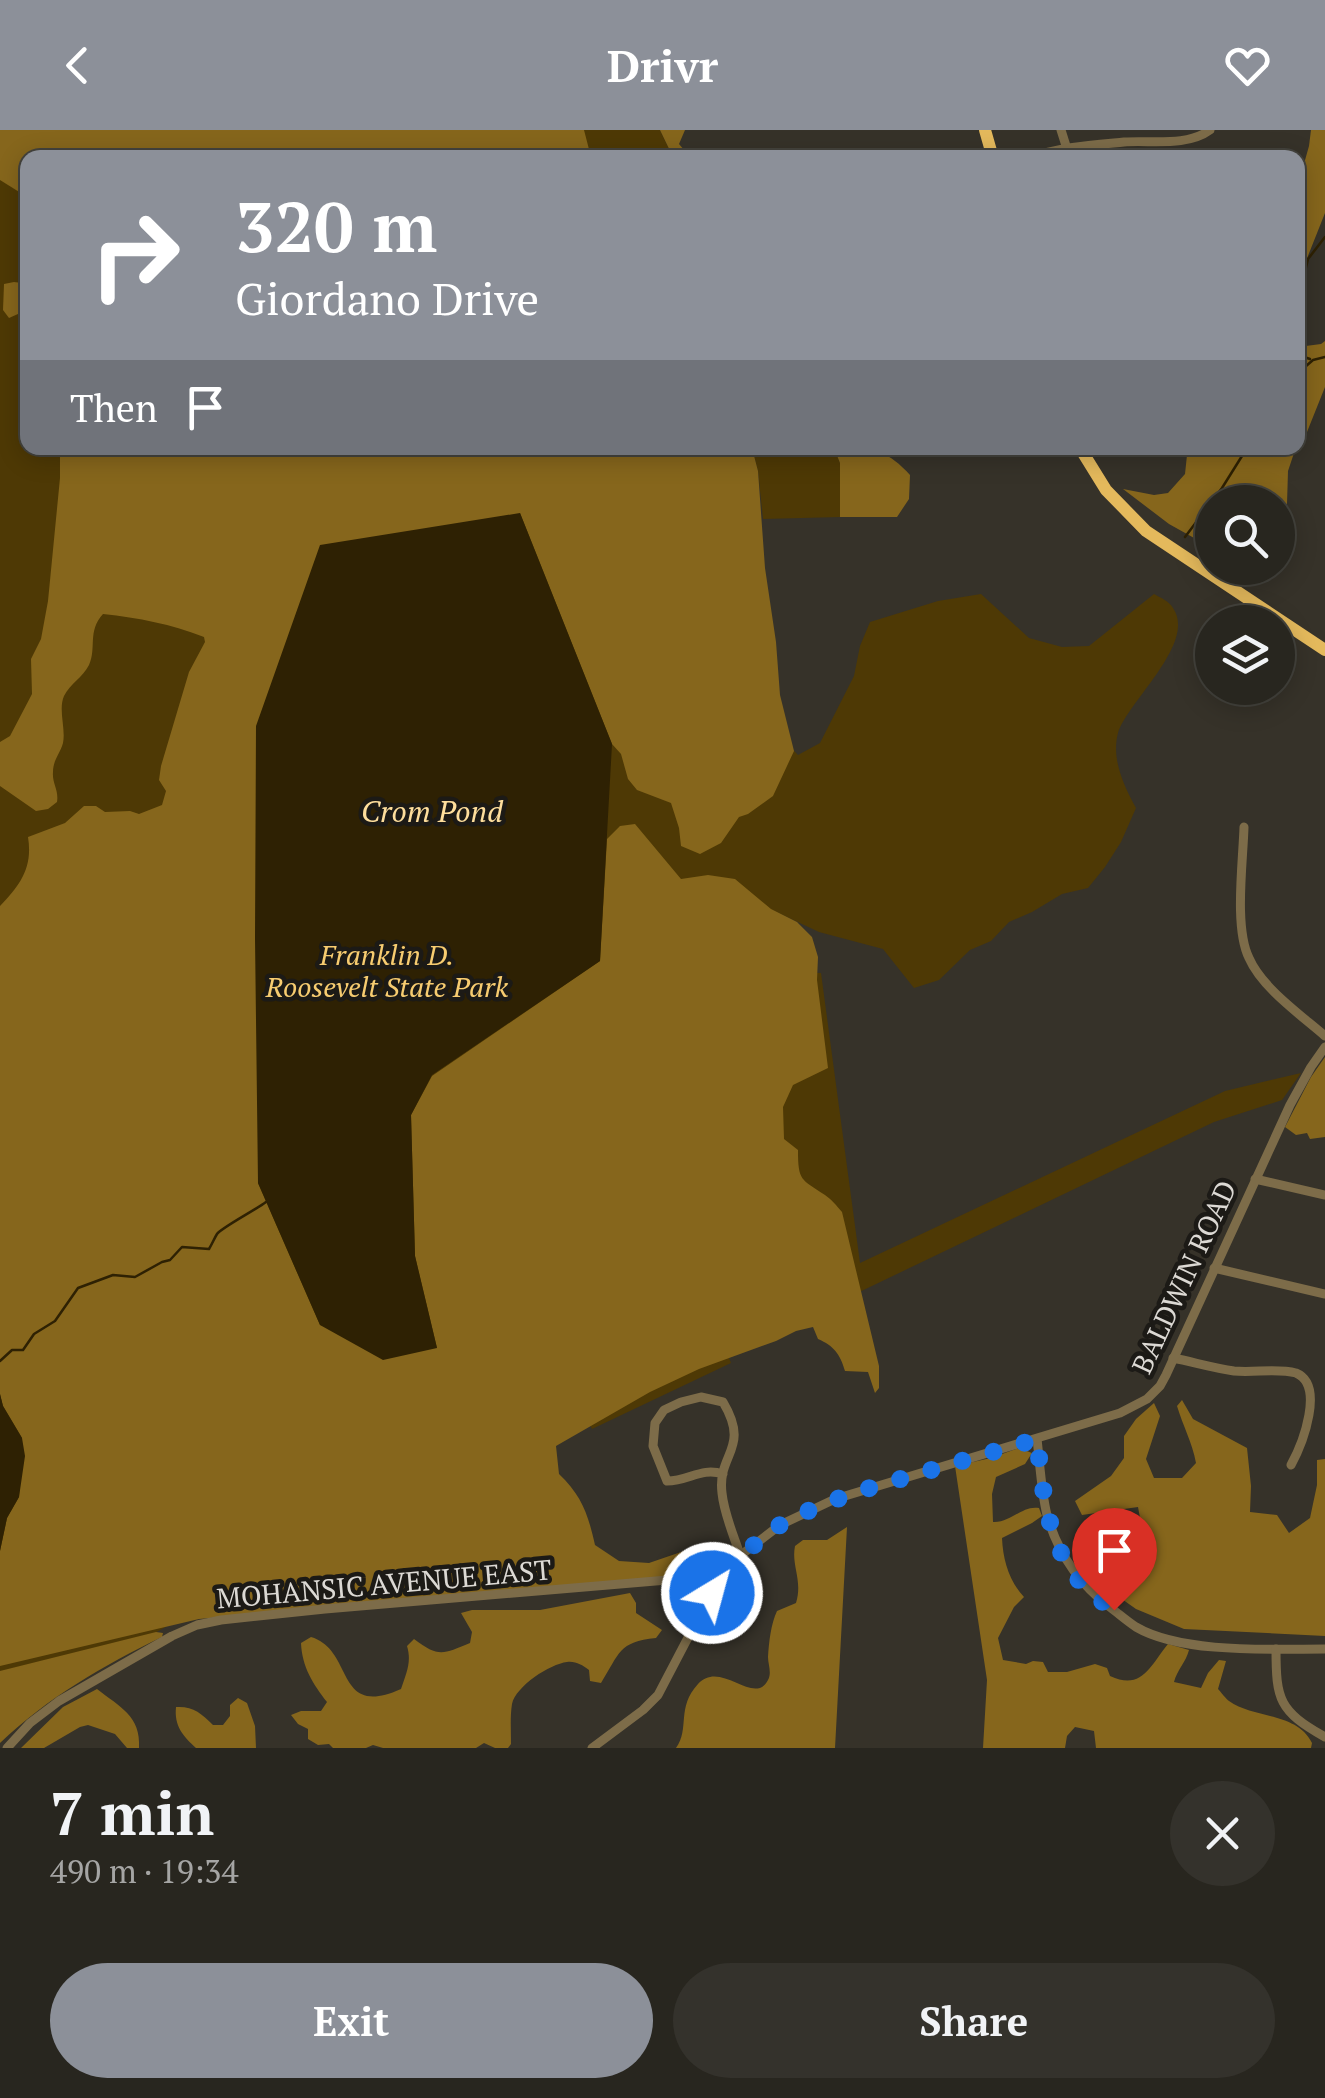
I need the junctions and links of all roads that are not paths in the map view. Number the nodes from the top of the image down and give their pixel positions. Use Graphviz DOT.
graph roads {
  1 [pos="1061,130"];
  2 [pos="1128,130"];
  3 [pos="1210,130"];
  4 [pos="1127,142"];
  5 [pos="1067,149"];
  6 [pos="1063,150"];
  7 [pos="1084,455"];
  8 [pos="1325,650"];
  9 [pos="1244,827"];
  10 [pos="1325,1036"];
  11 [pos="1325,1047"];
  12 [pos="1256,1179"];
  13 [pos="1325,1195"];
  14 [pos="1214,1268"];
  15 [pos="1325,1294"];
  16 [pos="1173,1358"];
  17 [pos="1037,1439"];
  18 [pos="1291,1466"];
  19 [pos="723,1474"];
  20 [pos="737,1558"];
  21 [pos="1276,1649"];
  22 [pos="1325,1649"];
  23 [pos="1325,1737"];
  24 [pos="7,1748"];
  25 [pos="592,1748"];
  1 -- 5 [label="street"];
  2 -- 4 [label="street"];
  3 -- 4 [label="street"];
  4 -- 5 [label="street"];
  5 -- 6 [label="street"];
  7 -- 8 [label="highway"];
  9 -- 10 [label="street"];
  11 -- 12 [label="street, BALDWIN ROAD"];
  12 -- 13 [label="street"];
  12 -- 14 [label="street, BALDWIN ROAD"];
  14 -- 15 [label="street"];
  14 -- 16 [label="street, BALDWIN ROAD"];
  16 -- 17 [label="street, BALDWIN ROAD"];
  16 -- 18 [label="street"];
  17 -- 20 [label="street, BALDWIN ROAD"];
  17 -- 21 [label="street"];
  19 -- 19 [label="street"];
  19 -- 20 [label="street"];
  20 -- 24 [label="street, MOHANSIC AVENUE EAST"];
  20 -- 25 [label="street, BALDWIN ROAD"];
  21 -- 22 [label="street"];
  21 -- 23 [label="street"];
}
